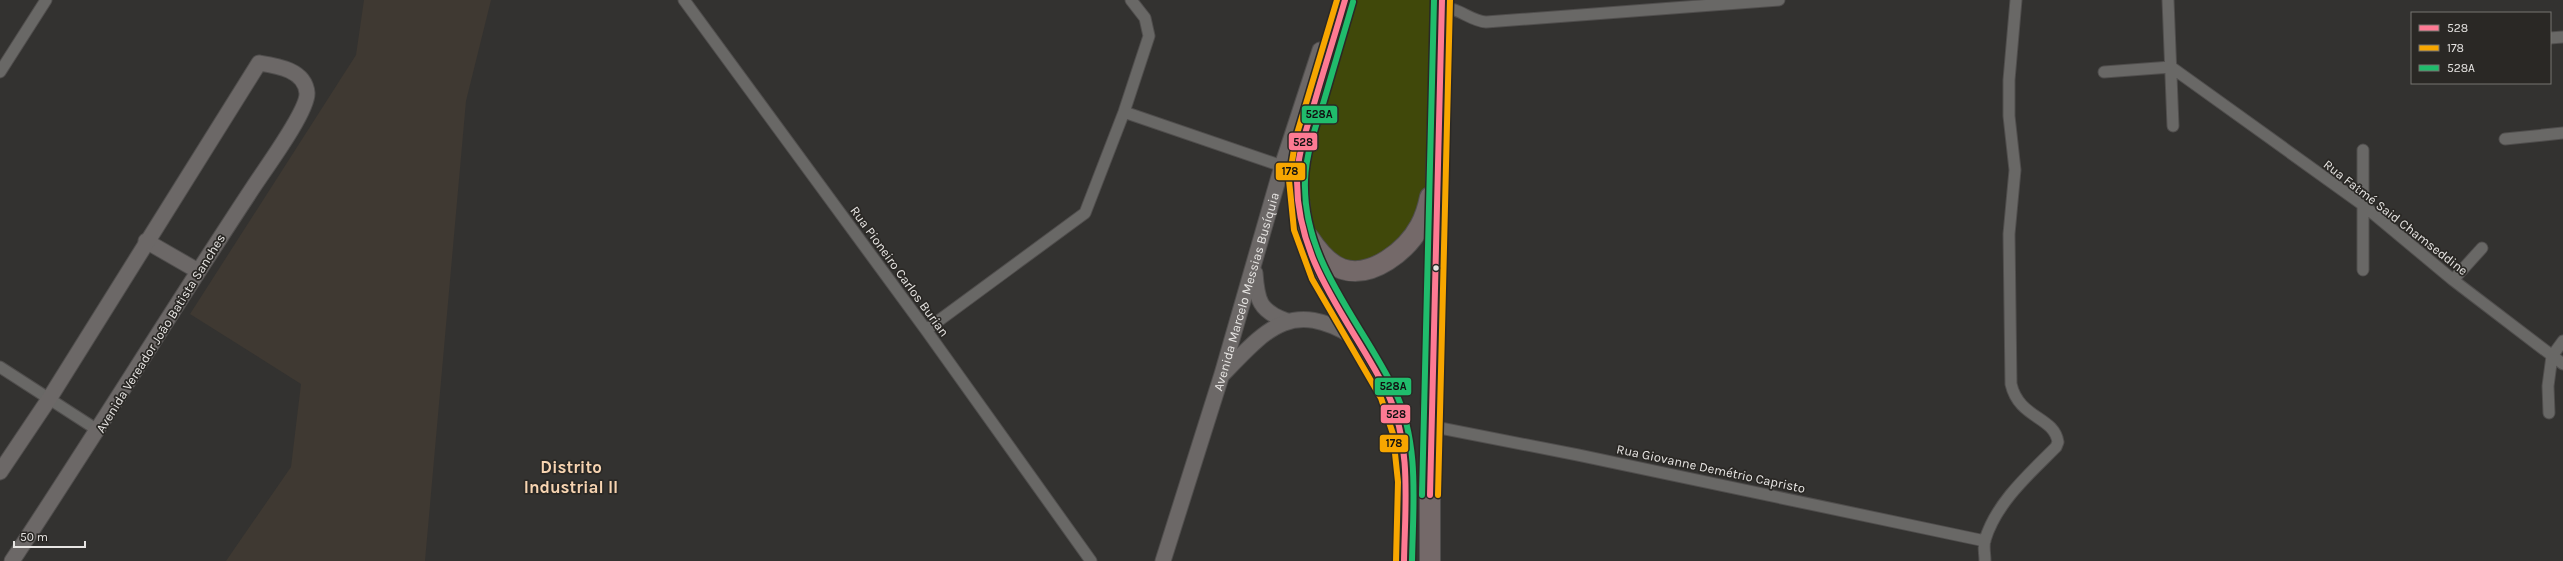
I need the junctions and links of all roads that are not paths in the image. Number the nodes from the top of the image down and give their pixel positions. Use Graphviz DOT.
graph roads {
  1 [pos="46,0"];
  2 [pos="684,0"];
  3 [pos="1131,0"];
  4 [pos="1340,0"];
  5 [pos="1345,0"];
  6 [pos="1779,0"];
  7 [pos="2016,0"];
  8 [pos="2168,0"];
  9 [pos="1440,3"];
  10 [pos="2563,37"];
  11 [pos="2551,38"];
  12 [pos="2171,67"];
  13 [pos="0,72"];
  14 [pos="2104,72"];
  15 [pos="1124,112"];
  16 [pos="2173,126"];
  17 [pos="2563,133"];
  18 [pos="2505,139"];
  19 [pos="2363,150"];
  20 [pos="1282,166"];
  21 [pos="1436,179"];
  22 [pos="2363,205"];
  23 [pos="1302,229"];
  24 [pos="146,241"];
  25 [pos="2482,248"];
  26 [pos="1254,264"];
  27 [pos="2363,270"];
  28 [pos="198,271"];
  29 [pos="2453,280"];
  30 [pos="1287,321"];
  31 [pos="926,330"];
  32 [pos="1352,336"];
  33 [pos="2563,341"];
  34 [pos="2552,356"];
  35 [pos="2563,364"];
  36 [pos="0,367"];
  37 [pos="1222,374"];
  38 [pos="49,399"];
  39 [pos="2549,413"];
  40 [pos="1430,426"];
  41 [pos="98,431"];
  42 [pos="0,472"];
  43 [pos="1984,540"];
  44 [pos="12,561"];
  45 [pos="1091,561"];
  46 [pos="1163,561"];
  47 [pos="1404,561"];
  48 [pos="1430,561"];
  49 [pos="1985,561"];
  1 -- 13 [label="street"];
  2 -- 31 [label="street, Rua Pioneiro Carlos Burian"];
  3 -- 15 [label="street"];
  4 -- 20 [label="street, Avenida Marcelo Messias Busíquia"];
  5 -- 23 [label="highway"];
  6 -- 9 [label="street"];
  7 -- 43 [label="street"];
  8 -- 12 [label="street"];
  9 -- 21 [label="highway"];
  10 -- 11 [label="street"];
  12 -- 14 [label="street"];
  12 -- 16 [label="street"];
  12 -- 22 [label="street, Rua Fatmé Said Chamseddine"];
  15 -- 20 [label="street"];
  15 -- 31 [label="street"];
  17 -- 18 [label="street"];
  19 -- 22 [label="street"];
  20 -- 26 [label="street, Avenida Marcelo Messias Busíquia"];
  21 -- 23 [label="highway"];
  21 -- 40 [label="highway"];
  22 -- 27 [label="street"];
  22 -- 29 [label="street, Rua Fatmé Said Chamseddine"];
  23 -- 32 [label="highway"];
  24 -- 28 [label="street"];
  24 -- 28 [label="street, Avenida Vereador João Batista Sanches"];
  24 -- 38 [label="street"];
  25 -- 29 [label="street"];
  26 -- 30 [label="street"];
  26 -- 37 [label="street, Avenida Marcelo Messias Busíquia"];
  28 -- 41 [label="street, Avenida Vereador João Batista Sanches"];
  29 -- 34 [label="street, Rua Fatmé Said Chamseddine"];
  30 -- 32 [label="street"];
  30 -- 37 [label="street"];
  31 -- 45 [label="street, Rua Pioneiro Carlos Burian"];
  32 -- 47 [label="highway"];
  33 -- 34 [label="street"];
  34 -- 35 [label="street, Rua Fatmé Said Chamseddine"];
  34 -- 39 [label="street"];
  36 -- 38 [label="street"];
  37 -- 46 [label="street, Avenida Marcelo Messias Busíquia"];
  38 -- 41 [label="street"];
  38 -- 42 [label="street"];
  40 -- 43 [label="street, Rua Giovanne Demétrio Capristo"];
  40 -- 48 [label="highway"];
  41 -- 44 [label="street, Avenida Vereador João Batista Sanches"];
  43 -- 49 [label="street"];
}
